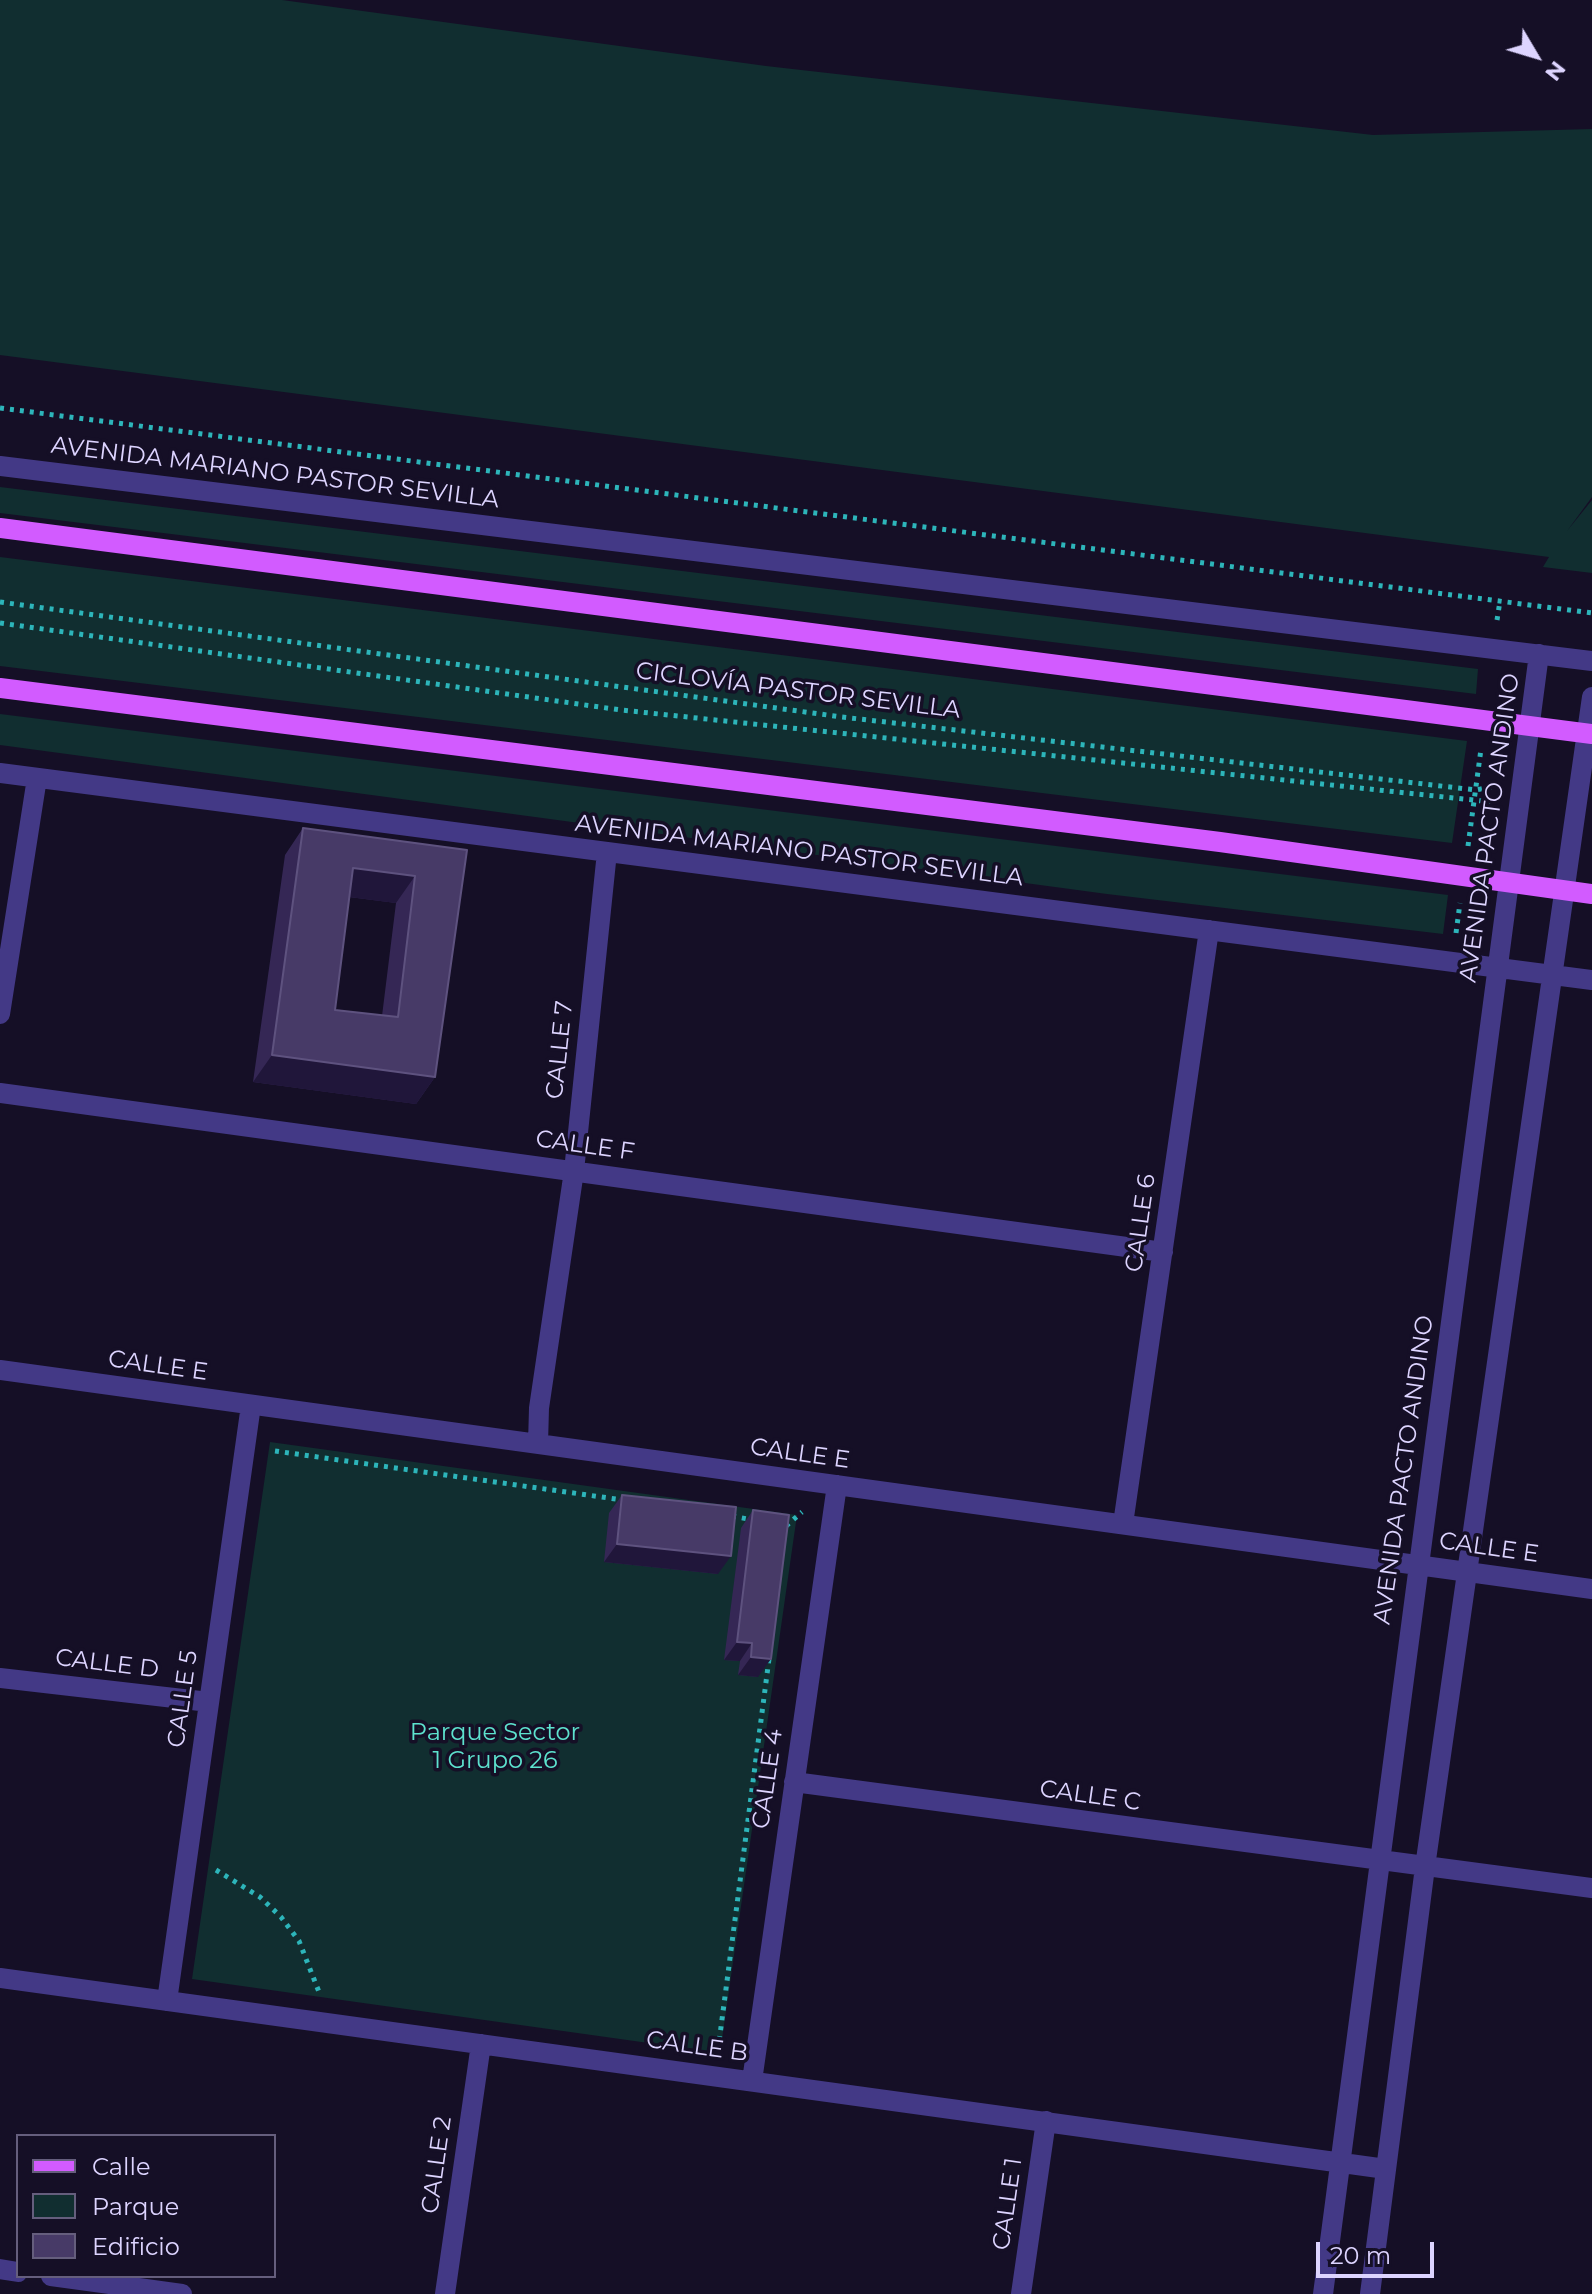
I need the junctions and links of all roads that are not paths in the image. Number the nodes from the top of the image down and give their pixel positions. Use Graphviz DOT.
graph roads {
  1 [pos="0,466"];
  2 [pos="0,528"];
  3 [pos="1539,654"];
  4 [pos="1592,661"];
  5 [pos="0,688"];
  6 [pos="1592,697"];
  7 [pos="1530,726"];
  8 [pos="1589,734"];
  9 [pos="0,773"];
  10 [pos="37,778"];
  11 [pos="607,852"];
  12 [pos="1508,885"];
  13 [pos="1564,891"];
  14 [pos="1592,894"];
  15 [pos="1209,930"];
  16 [pos="1497,967"];
  17 [pos="1551,975"];
  18 [pos="1592,980"];
  19 [pos="0,1014"];
  20 [pos="0,1093"];
  21 [pos="574,1171"];
  22 [pos="1163,1252"];
  23 [pos="0,1370"];
  24 [pos="251,1405"];
  25 [pos="538,1444"];
  26 [pos="837,1485"];
  27 [pos="1123,1524"];
  28 [pos="1418,1564"];
  29 [pos="1467,1572"];
  30 [pos="1592,1589"];
  31 [pos="0,1678"];
  32 [pos="209,1702"];
  33 [pos="794,1782"];
  34 [pos="1379,1861"];
  35 [pos="1425,1867"];
  36 [pos="1592,1888"];
  37 [pos="0,1978"];
  38 [pos="167,2001"];
  39 [pos="481,2044"];
  40 [pos="752,2081"];
  41 [pos="1046,2121"];
  42 [pos="1341,2162"];
  43 [pos="1386,2169"];
  44 [pos="66,2278"];
  45 [pos="182,2294"];
  46 [pos="445,2294"];
  47 [pos="1021,2294"];
  48 [pos="1323,2294"];
  49 [pos="1370,2294"];
  1 -- 3 [label="street, AVENIDA MARIANO PASTOR SEVILLA"];
  2 -- 7 [label="main road"];
  3 -- 4 [label="street, AVENIDA MARIANO PASTOR SEVILLA"];
  3 -- 7 [label="street, AVENIDA PACTO ANDINO"];
  5 -- 12 [label="main road"];
  6 -- 8 [label="street"];
  7 -- 8 [label="main road"];
  7 -- 12 [label="street, AVENIDA PACTO ANDINO"];
  8 -- 13 [label="street"];
  9 -- 10 [label="street, AVENIDA MARIANO PASTOR SEVILLA"];
  10 -- 11 [label="street, AVENIDA MARIANO PASTOR SEVILLA"];
  10 -- 19 [label="street"];
  11 -- 15 [label="street, AVENIDA MARIANO PASTOR SEVILLA"];
  11 -- 21 [label="street, CALLE 7"];
  12 -- 13 [label="main road"];
  12 -- 16 [label="street, AVENIDA PACTO ANDINO"];
  13 -- 14 [label="main road"];
  13 -- 17 [label="street"];
  15 -- 16 [label="street, AVENIDA MARIANO PASTOR SEVILLA"];
  15 -- 22 [label="street, CALLE 6"];
  16 -- 17 [label="street, AVENIDA MARIANO PASTOR SEVILLA"];
  16 -- 28 [label="street, AVENIDA PACTO ANDINO"];
  17 -- 18 [label="street, AVENIDA MARIANO PASTOR SEVILLA"];
  17 -- 29 [label="street"];
  20 -- 21 [label="street, CALLE F"];
  21 -- 22 [label="street, CALLE F"];
  21 -- 25 [label="street, CALLE 7"];
  22 -- 27 [label="street, CALLE 6"];
  23 -- 24 [label="street, CALLE E"];
  24 -- 25 [label="street, CALLE E"];
  24 -- 32 [label="street, CALLE 5"];
  25 -- 26 [label="street, CALLE E"];
  26 -- 27 [label="street, CALLE E"];
  26 -- 33 [label="street, CALLE 4"];
  27 -- 28 [label="street, CALLE E"];
  28 -- 29 [label="street, CALLE E"];
  28 -- 34 [label="street, AVENIDA PACTO ANDINO"];
  29 -- 30 [label="street, CALLE E"];
  29 -- 35 [label="street"];
  31 -- 32 [label="street, CALLE D"];
  32 -- 38 [label="street, CALLE 5"];
  33 -- 34 [label="street, CALLE C"];
  33 -- 40 [label="street, CALLE 4"];
  34 -- 35 [label="street, CALLE C"];
  34 -- 42 [label="street, AVENIDA PACTO ANDINO"];
  35 -- 36 [label="street, CALLE C"];
  35 -- 43 [label="street"];
  37 -- 38 [label="street, CALLE B"];
  38 -- 39 [label="street, CALLE B"];
  39 -- 40 [label="street, CALLE B"];
  39 -- 46 [label="street, CALLE 2"];
  40 -- 41 [label="street, CALLE B"];
  41 -- 42 [label="street, CALLE B"];
  41 -- 47 [label="street, CALLE 1"];
  42 -- 43 [label="street, CALLE B"];
  42 -- 48 [label="street, AVENIDA PACTO ANDINO"];
  43 -- 49 [label="street"];
  44 -- 45 [label="street"];
}
